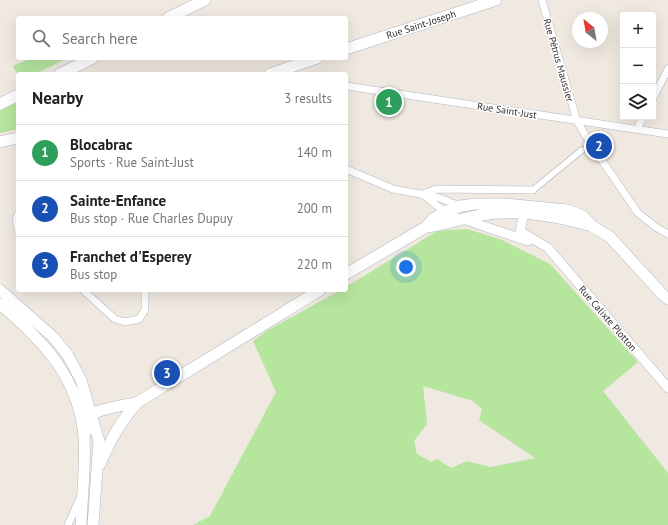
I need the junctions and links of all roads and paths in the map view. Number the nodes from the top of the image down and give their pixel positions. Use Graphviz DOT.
graph roads {
  1 [pos="205,0"];
  2 [pos="496,0"];
  3 [pos="542,0"];
  4 [pos="172,16"];
  5 [pos="348,48"];
  6 [pos="89,60"];
  7 [pos="311,60"];
  8 [pos="668,68"];
  9 [pos="64,72"];
  10 [pos="277,72"];
  11 [pos="348,86"];
  12 [pos="656,92"];
  13 [pos="16,96"];
  14 [pos="0,104"];
  15 [pos="642,120"];
  16 [pos="577,121"];
  17 [pos="637,129"];
  18 [pos="668,134"];
  19 [pos="16,138"];
  20 [pos="0,142"];
  21 [pos="582,150"];
  22 [pos="348,170"];
  23 [pos="533,190"];
  24 [pos="423,194"];
  25 [pos="499,204"];
  26 [pos="461,206"];
  27 [pos="445,212"];
  28 [pos="509,212"];
  29 [pos="524,213"];
  30 [pos="463,219"];
  31 [pos="592,226"];
  32 [pos="426,227"];
  33 [pos="520,231"];
  34 [pos="668,234"];
  35 [pos="548,248"];
  36 [pos="348,273"];
  37 [pos="0,290"];
  38 [pos="86,292"];
  39 [pos="145,292"];
  40 [pos="317,292"];
  41 [pos="668,299"];
  42 [pos="0,304"];
  43 [pos="668,388"];
  44 [pos="87,396"];
  45 [pos="138,402"];
  46 [pos="103,409"];
  47 [pos="92,414"];
  48 [pos="84,436"];
  49 [pos="96,475"];
  50 [pos="82,494"];
  51 [pos="68,525"];
  52 [pos="81,525"];
  53 [pos="93,525"];
  1 -- 4 [label="main road"];
  2 -- 5 [label="main road, Rue Saint-Joseph"];
  3 -- 16 [label="street, Rue Pétrus Maussier"];
  6 -- 9 [label="main road"];
  7 -- 10 [label="main road"];
  8 -- 12 [label="street"];
  11 -- 16 [label="street, Rue Saint-Just"];
  13 -- 14 [label="main road"];
  15 -- 17 [label="street"];
  16 -- 17 [label="street, Rue Saint-Just"];
  16 -- 34 [label="street, Rue Pétrus Maussier"];
  17 -- 18 [label="street, Rue Saint-Just"];
  19 -- 20 [label="main road"];
  21 -- 23 [label="street"];
  22 -- 24 [label="street"];
  23 -- 24 [label="street"];
  24 -- 26 [label="street"];
  24 -- 27 [label="street"];
  25 -- 26 [label="main road"];
  25 -- 28 [label="street, Rue Calixte Plotton"];
  25 -- 31 [label="main road"];
  26 -- 27 [label="main road"];
  27 -- 30 [label="street"];
  27 -- 32 [label="main road"];
  28 -- 29 [label="main road"];
  28 -- 30 [label="main road"];
  28 -- 33 [label="street, Rue Calixte Plotton"];
  29 -- 31 [label="main road"];
  29 -- 33 [label="street"];
  30 -- 32 [label="main road"];
  30 -- 35 [label="street"];
  31 -- 41 [label="main road"];
  32 -- 36 [label="main road"];
  33 -- 35 [label="street, Rue Calixte Plotton"];
  35 -- 43 [label="street, Rue Calixte Plotton"];
  37 -- 44 [label="main road"];
  38 -- 39 [label="street"];
  40 -- 45 [label="main road"];
  42 -- 48 [label="main road"];
  44 -- 46 [label="main road"];
  44 -- 47 [label="main road"];
  45 -- 46 [label="main road"];
  45 -- 49 [label="main road"];
  46 -- 47 [label="main road"];
  47 -- 48 [label="main road"];
  47 -- 49 [label="main road"];
  48 -- 50 [label="main road"];
  49 -- 53 [label="main road"];
  50 -- 51 [label="street"];
  50 -- 52 [label="main road"];
}
